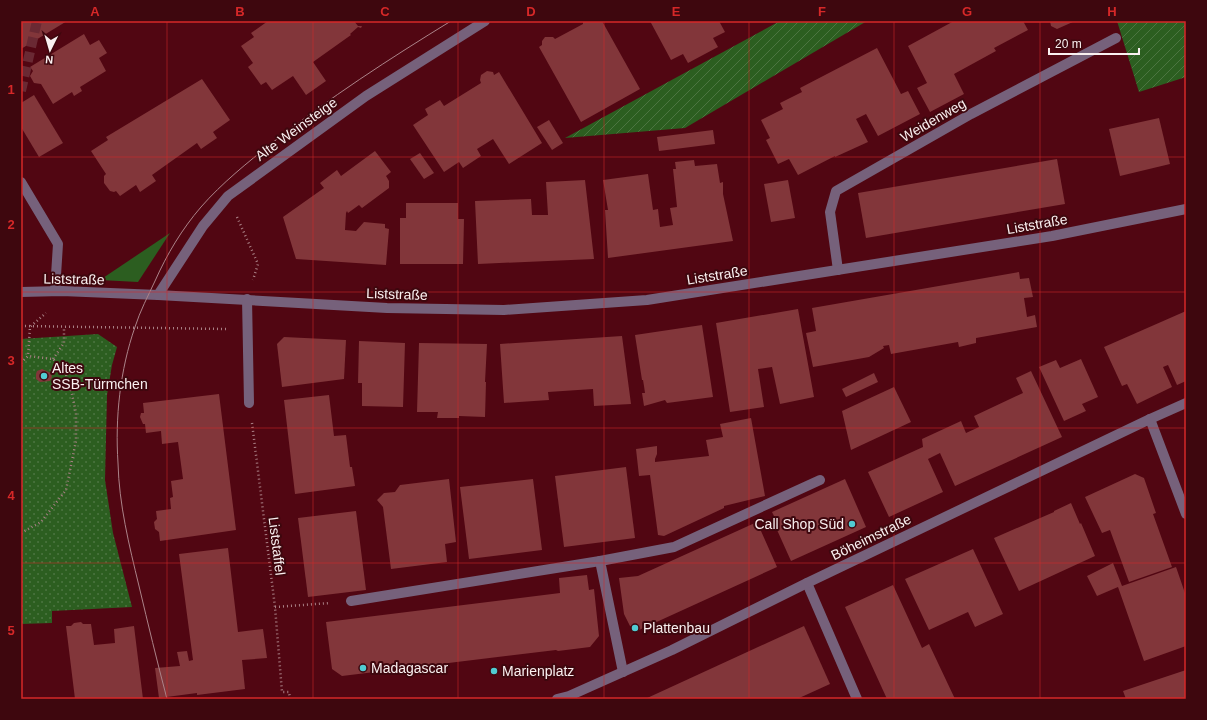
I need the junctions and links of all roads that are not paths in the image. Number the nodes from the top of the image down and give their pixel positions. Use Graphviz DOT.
graph roads {
  1 [pos="485,21"];
  2 [pos="1116,38"];
  3 [pos="21,182"];
  4 [pos="1186,209"];
  5 [pos="838,270"];
  6 [pos="55,291"];
  7 [pos="21,292"];
  8 [pos="158,295"];
  9 [pos="247,300"];
  10 [pos="249,403"];
  11 [pos="1186,403"];
  12 [pos="1150,419"];
  13 [pos="820,480"];
  14 [pos="1186,514"];
  15 [pos="600,561"];
  16 [pos="807,583"];
  17 [pos="351,601"];
  18 [pos="623,672"];
  19 [pos="570,698"];
  20 [pos="557,699"];
  21 [pos="857,699"];
  1 -- 8 [label="street, Alte Weinsteige"];
  2 -- 5 [label="street, Weidenweg"];
  3 -- 6 [label="street"];
  4 -- 5 [label="street, Liststraße"];
  5 -- 9 [label="street, Liststraße"];
  6 -- 7 [label="street, Liststraße"];
  6 -- 8 [label="street, Liststraße"];
  8 -- 9 [label="street, Liststraße"];
  9 -- 10 [label="street"];
  11 -- 12 [label="street, Böheimstraße"];
  12 -- 14 [label="street"];
  12 -- 16 [label="street, Böheimstraße"];
  13 -- 15 [label="street"];
  15 -- 17 [label="street"];
  15 -- 18 [label="street"];
  16 -- 18 [label="street, Böheimstraße"];
  16 -- 21 [label="street"];
  18 -- 19 [label="street, Böheimstraße"];
  19 -- 20 [label="street, Böheimstraße"];
}
